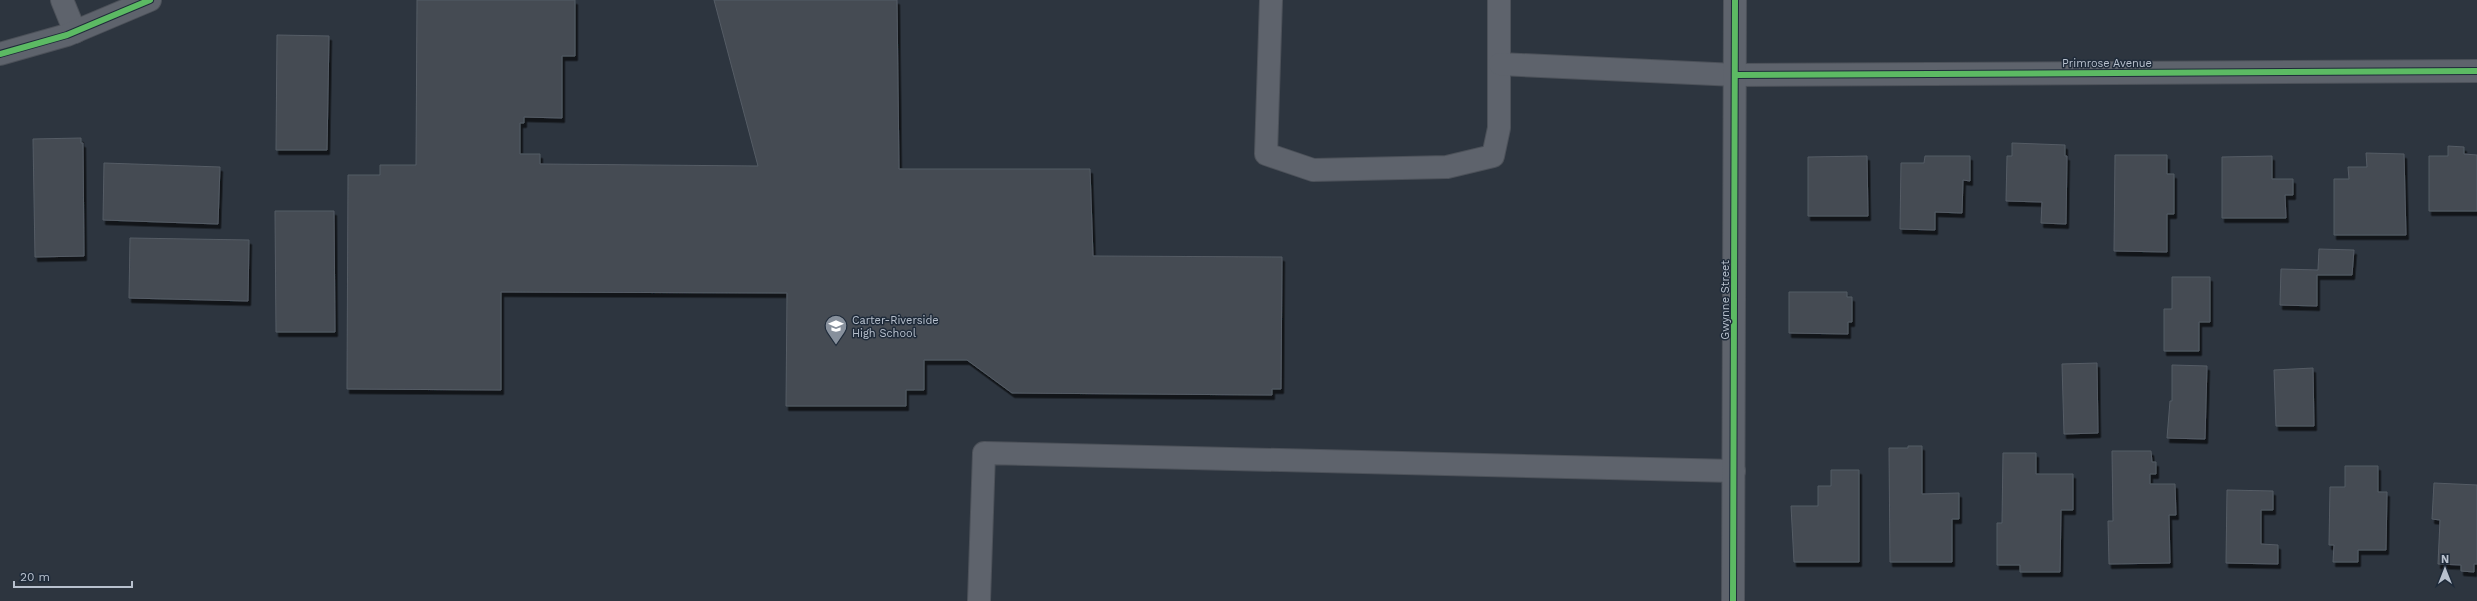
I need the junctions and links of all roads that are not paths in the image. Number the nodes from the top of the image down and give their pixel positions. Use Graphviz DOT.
graph roads {
  1 [pos="62,0"];
  2 [pos="150,0"];
  3 [pos="1271,0"];
  4 [pos="1499,0"];
  5 [pos="1735,0"];
  6 [pos="75,32"];
  7 [pos="0,54"];
  8 [pos="1500,64"];
  9 [pos="2477,71"];
  10 [pos="1736,74"];
  11 [pos="1734,471"];
  12 [pos="978,601"];
  13 [pos="1732,601"];
  1 -- 6 [label="street"];
  2 -- 6 [label="street"];
  3 -- 8 [label="street"];
  4 -- 8 [label="street"];
  5 -- 10 [label="street, Gwynne Street"];
  6 -- 7 [label="street"];
  8 -- 10 [label="street, Primrose Avenue"];
  9 -- 10 [label="street, Primrose Avenue"];
  10 -- 11 [label="street, Gwynne Street"];
  11 -- 12 [label="street"];
  11 -- 13 [label="street, Gwynne Street"];
}
